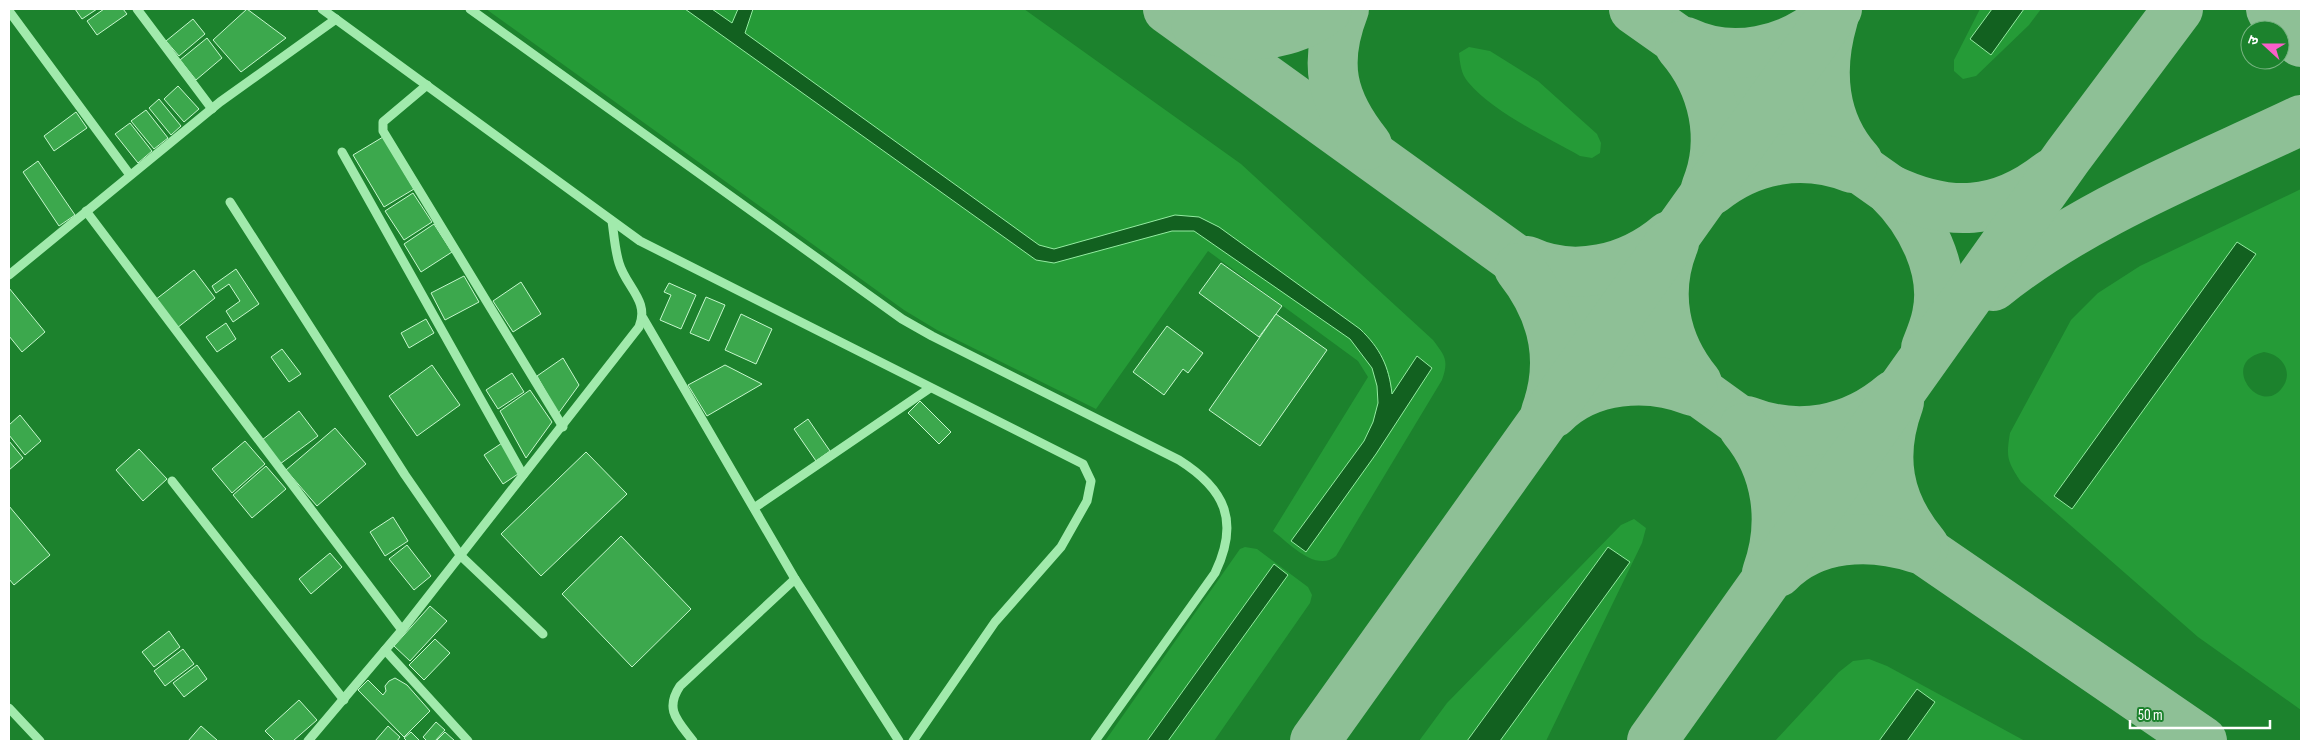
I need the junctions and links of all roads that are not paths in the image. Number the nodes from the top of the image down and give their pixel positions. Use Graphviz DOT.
graph roads {
  1 [pos="137,9"];
  2 [pos="322,9"];
  3 [pos="470,9"];
  4 [pos="9,11"];
  5 [pos="336,19"];
  6 [pos="427,85"];
  7 [pos="212,109"];
  8 [pos="342,152"];
  9 [pos="130,175"];
  10 [pos="230,202"];
  11 [pos="86,212"];
  12 [pos="612,221"];
  13 [pos="9,274"];
  14 [pos="642,318"];
  15 [pos="930,388"];
  16 [pos="562,427"];
  17 [pos="523,475"];
  18 [pos="172,481"];
  19 [pos="754,508"];
  20 [pos="461,556"];
  21 [pos="795,579"];
  22 [pos="402,630"];
  23 [pos="543,634"];
  24 [pos="386,650"];
  25 [pos="344,700"];
  26 [pos="9,708"];
  27 [pos="40,741"];
  28 [pos="308,741"];
  29 [pos="468,741"];
  30 [pos="692,741"];
  31 [pos="899,741"];
  32 [pos="912,741"];
  33 [pos="1096,741"];
  1 -- 7 [label="street"];
  2 -- 5 [label="street"];
  3 -- 33 [label="street"];
  4 -- 9 [label="street"];
  5 -- 6 [label="street"];
  5 -- 7 [label="street"];
  6 -- 12 [label="street"];
  6 -- 16 [label="street"];
  7 -- 9 [label="street"];
  8 -- 17 [label="street"];
  9 -- 11 [label="street"];
  10 -- 20 [label="street"];
  11 -- 13 [label="street"];
  11 -- 22 [label="street"];
  12 -- 14 [label="street"];
  12 -- 15 [label="street"];
  14 -- 16 [label="street"];
  14 -- 19 [label="street"];
  15 -- 19 [label="street"];
  15 -- 32 [label="street"];
  16 -- 17 [label="street"];
  17 -- 20 [label="street"];
  18 -- 25 [label="street"];
  19 -- 21 [label="street"];
  20 -- 22 [label="street"];
  20 -- 23 [label="street"];
  21 -- 30 [label="street"];
  21 -- 31 [label="street"];
  22 -- 24 [label="street"];
  24 -- 25 [label="street"];
  24 -- 29 [label="street"];
  25 -- 28 [label="street"];
  26 -- 27 [label="street"];
}
